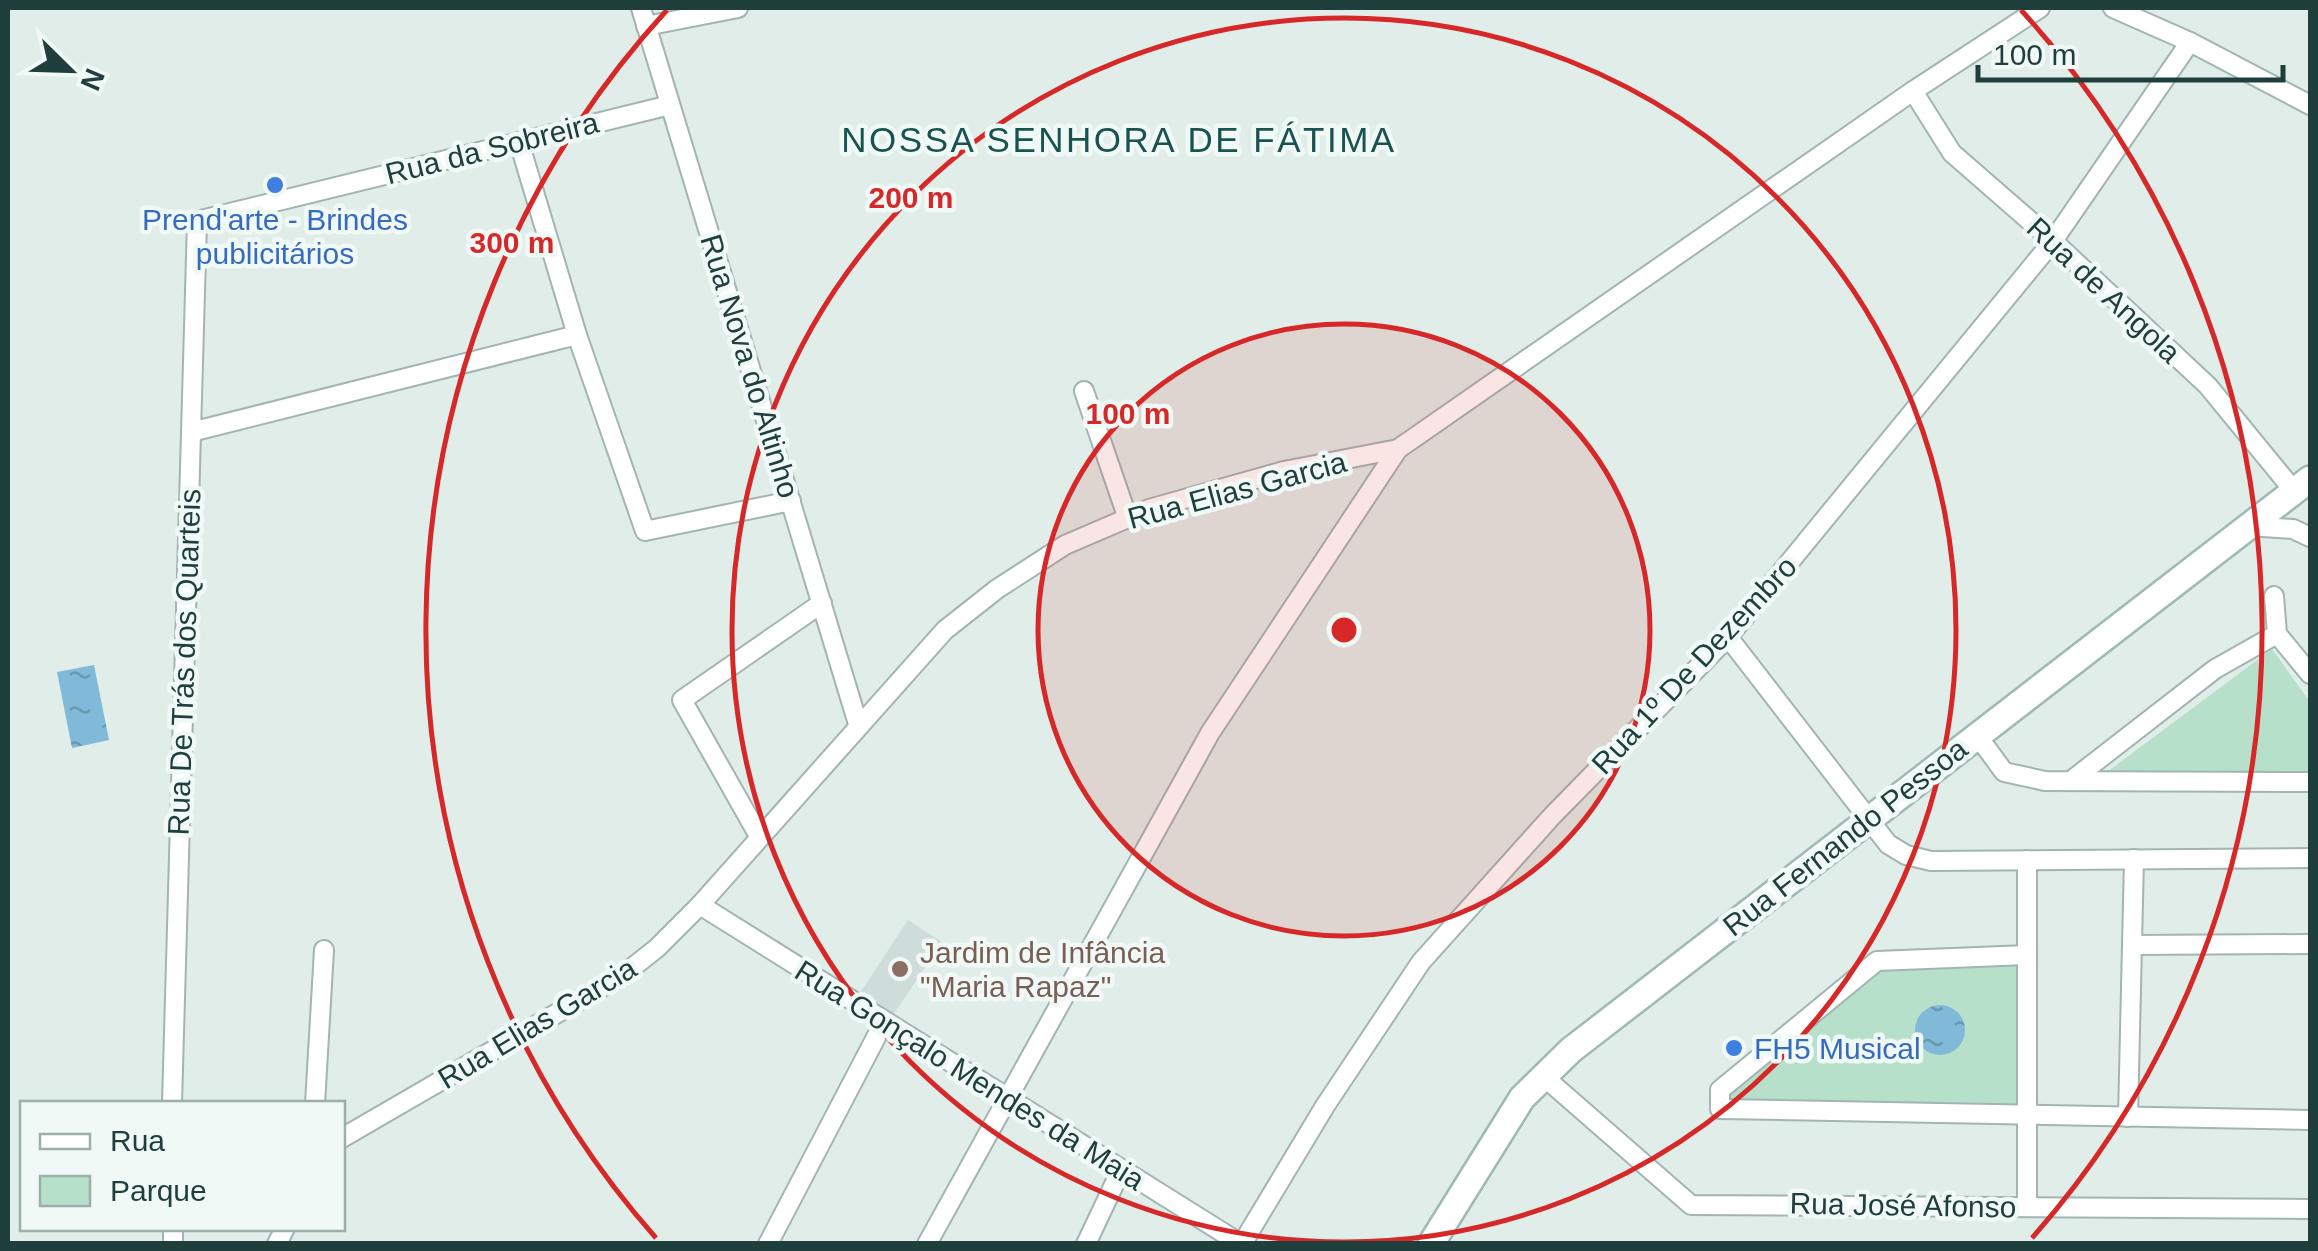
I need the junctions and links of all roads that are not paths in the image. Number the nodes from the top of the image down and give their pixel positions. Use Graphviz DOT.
graph roads {
  1 [pos="738,8"];
  2 [pos="2040,8"];
  3 [pos="2113,8"];
  4 [pos="643,17"];
  5 [pos="2190,42"];
  6 [pos="1913,91"];
  7 [pos="670,105"];
  8 [pos="2310,105"];
  9 [pos="520,142"];
  10 [pos="198,220"];
  11 [pos="2053,241"];
  12 [pos="576,335"];
  13 [pos="1084,392"];
  14 [pos="191,432"];
  15 [pos="1398,450"];
  16 [pos="2302,485"];
  17 [pos="791,501"];
  18 [pos="1128,518"];
  19 [pos="2248,526"];
  20 [pos="2310,538"];
  21 [pos="2274,596"];
  22 [pos="822,603"];
  23 [pos="2277,634"];
  24 [pos="1728,636"];
  25 [pos="2310,674"];
  26 [pos="858,724"];
  27 [pos="1977,735"];
  28 [pos="2072,780"];
  29 [pos="2310,782"];
  30 [pos="1868,820"];
  31 [pos="759,836"];
  32 [pos="2310,858"];
  33 [pos="2027,860"];
  34 [pos="2134,860"];
  35 [pos="700,905"];
  36 [pos="2310,944"];
  37 [pos="2132,945"];
  38 [pos="324,950"];
  39 [pos="2028,955"];
  40 [pos="884,1022"];
  41 [pos="1543,1076"];
  42 [pos="1008,1100"];
  43 [pos="172,1101"];
  44 [pos="315,1101"];
  45 [pos="2027,1114"];
  46 [pos="2128,1117"];
  47 [pos="2310,1120"];
  48 [pos="345,1136"];
  49 [pos="1122,1170"];
  50 [pos="2027,1206"];
  51 [pos="2310,1210"];
  52 [pos="768,1244"];
  53 [pos="927,1244"];
  54 [pos="1086,1244"];
  55 [pos="1242,1244"];
  56 [pos="1431,1244"];
  1 -- 4 [label="street"];
  2 -- 6 [label="street, Rua Elias Garcia"];
  3 -- 5 [label="street"];
  4 -- 7 [label="street, Rua Nova do Altinho"];
  5 -- 8 [label="street"];
  5 -- 11 [label="street, Rua 1º De Dezembro"];
  6 -- 11 [label="street, Rua de Angola"];
  6 -- 15 [label="street, Rua Elias Garcia"];
  7 -- 9 [label="street, Rua da Sobreira"];
  7 -- 17 [label="street, Rua Nova do Altinho"];
  9 -- 10 [label="street, Rua da Sobreira"];
  9 -- 12 [label="street"];
  10 -- 14 [label="street, Rua De Trás dos Quarteis"];
  11 -- 16 [label="street, Rua de Angola"];
  11 -- 24 [label="street, Rua 1º De Dezembro"];
  12 -- 14 [label="street"];
  12 -- 17 [label="street"];
  13 -- 18 [label="street"];
  14 -- 43 [label="street, Rua De Trás dos Quarteis"];
  15 -- 18 [label="street, Rua Elias Garcia"];
  15 -- 42 [label="street"];
  16 -- 19 [label="street, Rua Fernando Pessoa"];
  17 -- 22 [label="street, Rua Nova do Altinho"];
  18 -- 26 [label="street, Rua Elias Garcia"];
  19 -- 20 [label="street"];
  19 -- 27 [label="street, Rua Fernando Pessoa"];
  21 -- 23 [label="street"];
  22 -- 26 [label="street, Rua Nova do Altinho"];
  22 -- 31 [label="street"];
  23 -- 25 [label="street"];
  23 -- 28 [label="street"];
  24 -- 30 [label="street"];
  24 -- 55 [label="street, Rua 1º De Dezembro"];
  26 -- 31 [label="street, Rua Elias Garcia"];
  27 -- 28 [label="street"];
  27 -- 30 [label="street, Rua Fernando Pessoa"];
  28 -- 29 [label="street"];
  30 -- 33 [label="street"];
  30 -- 41 [label="street, Rua Fernando Pessoa"];
  31 -- 35 [label="street, Rua Elias Garcia"];
  32 -- 34 [label="street"];
  33 -- 34 [label="street"];
  33 -- 39 [label="street"];
  34 -- 37 [label="street"];
  35 -- 40 [label="street, Rua Gonçalo Mendes da Maia"];
  35 -- 48 [label="street, Rua Elias Garcia"];
  36 -- 37 [label="street"];
  37 -- 46 [label="street"];
  38 -- 44 [label="street"];
  39 -- 45 [label="street"];
  39 -- 45 [label="street"];
  40 -- 42 [label="street, Rua Gonçalo Mendes da Maia"];
  40 -- 52 [label="street"];
  41 -- 50 [label="street, Rua José Afonso"];
  41 -- 56 [label="street, Rua Fernando Pessoa"];
  42 -- 49 [label="street, Rua Gonçalo Mendes da Maia"];
  42 -- 53 [label="street"];
  45 -- 46 [label="street"];
  45 -- 50 [label="street"];
  46 -- 47 [label="street"];
  49 -- 54 [label="street"];
  49 -- 55 [label="street, Rua Gonçalo Mendes da Maia"];
  50 -- 51 [label="street, Rua José Afonso"];
}
